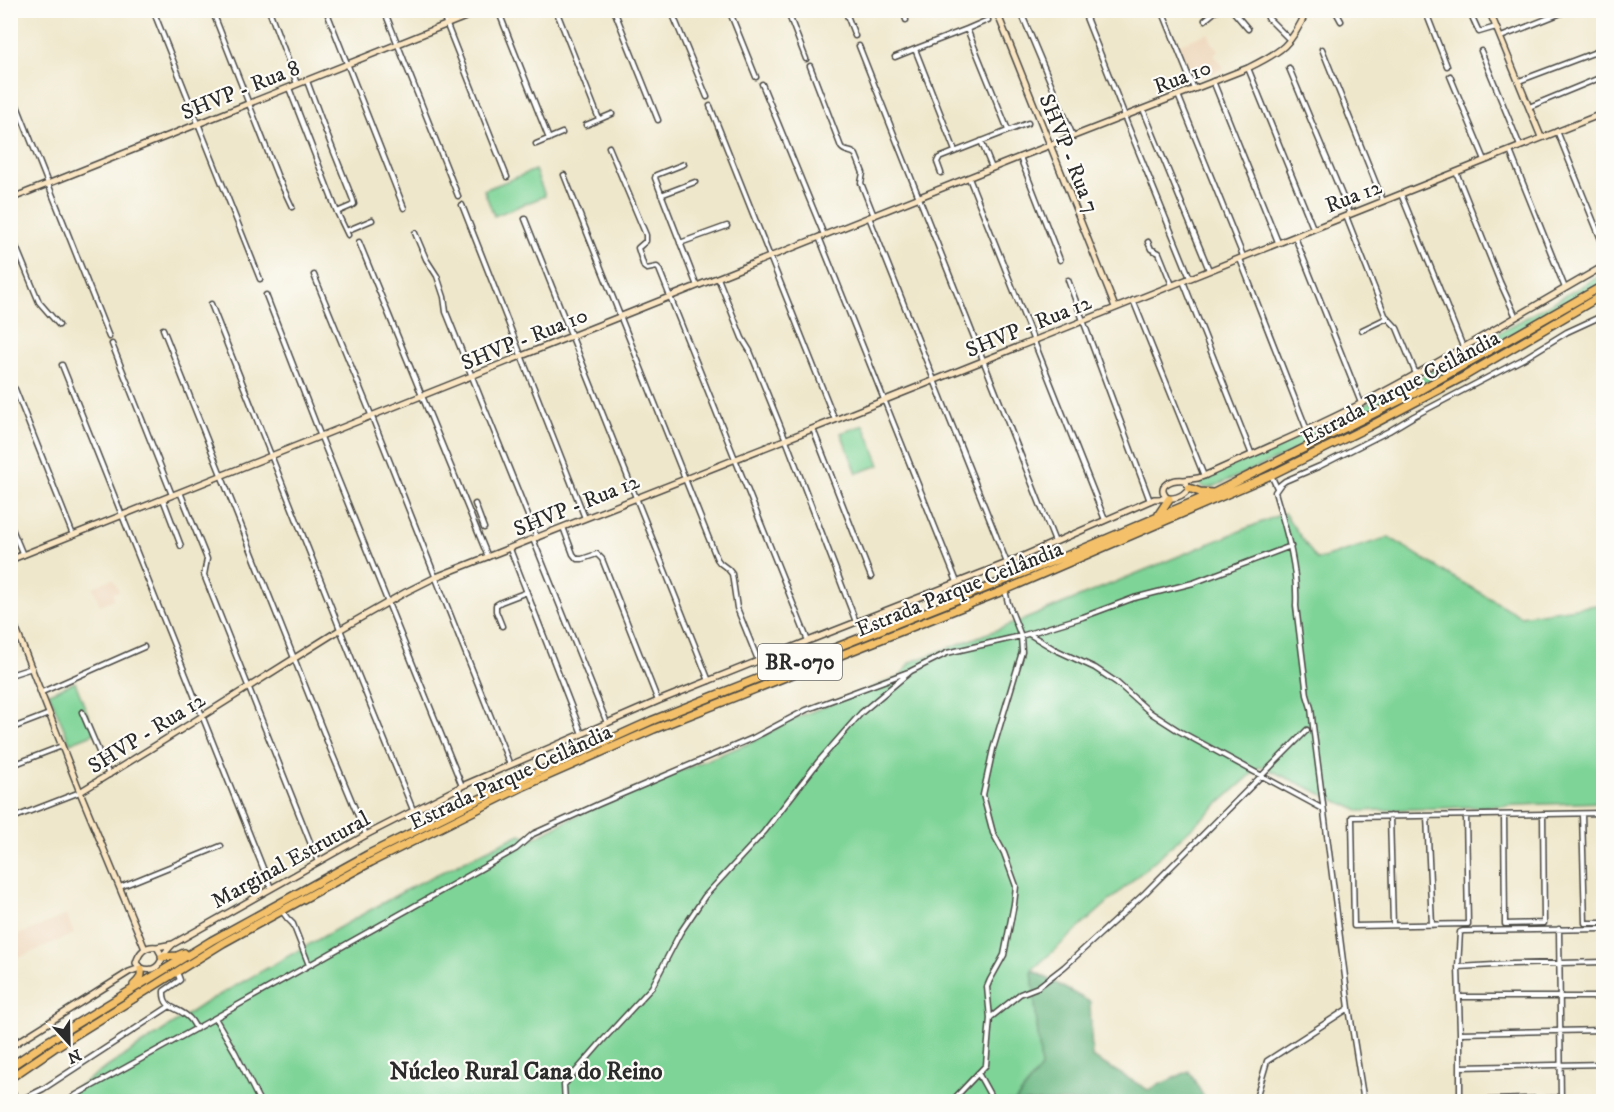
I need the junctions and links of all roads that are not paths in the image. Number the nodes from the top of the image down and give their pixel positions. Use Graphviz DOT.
graph roads {
  1 [pos="153,10"];
  2 [pos="212,10"];
  3 [pos="268,10"];
  4 [pos="326,10"];
  5 [pos="384,10"];
  6 [pos="441,10"];
  7 [pos="483,10"];
  8 [pos="498,10"];
  9 [pos="556,10"];
  10 [pos="614,10"];
  11 [pos="672,10"];
  12 [pos="729,10"];
  13 [pos="787,10"];
  14 [pos="845,10"];
  15 [pos="903,10"];
  16 [pos="996,10"];
  17 [pos="1020,10"];
  18 [pos="1083,10"];
  19 [pos="1162,10"];
  20 [pos="1217,10"];
  21 [pos="1232,10"];
  22 [pos="1335,10"];
  23 [pos="1425,10"];
  24 [pos="1469,10"];
  25 [pos="1490,10"];
  26 [pos="1569,10"];
  27 [pos="1306,11"];
  28 [pos="1268,18"];
  29 [pos="906,20"];
  30 [pos="988,20"];
  31 [pos="1206,20"];
  32 [pos="1341,21"];
  33 [pos="447,25"];
  34 [pos="1496,27"];
  35 [pos="967,29"];
  36 [pos="1248,29"];
  37 [pos="855,36"];
  38 [pos="1501,37"];
  39 [pos="1291,40"];
  40 [pos="397,45"];
  41 [pos="860,46"];
  42 [pos="915,49"];
  43 [pos="1322,49"];
  44 [pos="1604,49"];
  45 [pos="1481,51"];
  46 [pos="895,57"];
  47 [pos="806,59"];
  48 [pos="347,64"];
  49 [pos="810,66"];
  50 [pos="1447,66"];
  51 [pos="1248,68"];
  52 [pos="1289,68"];
  53 [pos="1450,76"];
  54 [pos="756,77"];
  55 [pos="1597,79"];
  56 [pos="307,81"];
  57 [pos="1213,81"];
  58 [pos="1519,81"];
  59 [pos="762,84"];
  60 [pos="297,85"];
  61 [pos="10,88"];
  62 [pos="289,88"];
  63 [pos="1194,89"];
  64 [pos="1178,95"];
  65 [pos="707,97"];
  66 [pos="249,104"];
  67 [pos="710,106"];
  68 [pos="1529,107"];
  69 [pos="1143,109"];
  70 [pos="612,114"];
  71 [pos="1601,114"];
  72 [pos="1125,116"];
  73 [pos="599,119"];
  74 [pos="658,120"];
  75 [pos="1028,123"];
  76 [pos="198,124"];
  77 [pos="586,125"];
  78 [pos="1604,126"];
  79 [pos="1008,130"];
  80 [pos="1557,131"];
  81 [pos="562,133"];
  82 [pos="1073,136"];
  83 [pos="1541,137"];
  84 [pos="549,139"];
  85 [pos="981,141"];
  86 [pos="536,144"];
  87 [pos="1049,146"];
  88 [pos="1520,146"];
  89 [pos="609,147"];
  90 [pos="1510,150"];
  91 [pos="955,152"];
  92 [pos="1020,157"];
  93 [pos="1485,160"];
  94 [pos="684,164"];
  95 [pos="992,168"];
  96 [pos="1456,172"];
  97 [pos="941,173"];
  98 [pos="564,175"];
  99 [pos="507,177"];
  100 [pos="969,178"];
  101 [pos="695,182"];
  102 [pos="48,184"];
  103 [pos="1401,194"];
  104 [pos="661,195"];
  105 [pos="458,196"];
  106 [pos="919,198"];
  107 [pos="10,199"];
  108 [pos="1383,201"];
  109 [pos="462,206"];
  110 [pos="292,207"];
  111 [pos="404,208"];
  112 [pos="338,212"];
  113 [pos="1348,215"];
  114 [pos="871,216"];
  115 [pos="525,219"];
  116 [pos="372,220"];
  117 [pos="727,225"];
  118 [pos="1313,228"];
  119 [pos="10,232"];
  120 [pos="415,233"];
  121 [pos="821,236"];
  122 [pos="1294,236"];
  123 [pos="359,242"];
  124 [pos="1148,242"];
  125 [pos="1278,242"];
  126 [pos="680,243"];
  127 [pos="1604,247"];
  128 [pos="770,257"];
  129 [pos="1241,257"];
  130 [pos="1060,260"];
  131 [pos="1604,266"];
  132 [pos="1209,270"];
  133 [pos="314,274"];
  134 [pos="718,278"];
  135 [pos="1190,278"];
  136 [pos="260,279"];
  137 [pos="1068,280"];
  138 [pos="1183,280"];
  139 [pos="1172,285"];
  140 [pos="1604,285"];
  141 [pos="697,286"];
  142 [pos="1565,288"];
  143 [pos="1604,294"];
  144 [pos="266,295"];
  145 [pos="670,297"];
  146 [pos="1133,300"];
  147 [pos="211,304"];
  148 [pos="1115,307"];
  149 [pos="1604,315"];
  150 [pos="621,317"];
  151 [pos="1516,317"];
  152 [pos="1387,318"];
  153 [pos="1084,320"];
  154 [pos="59,325"];
  155 [pos="163,328"];
  156 [pos="1362,330"];
  157 [pos="109,337"];
  158 [pos="571,337"];
  159 [pos="1034,340"];
  160 [pos="112,344"];
  161 [pos="1463,347"];
  162 [pos="521,356"];
  163 [pos="984,360"];
  164 [pos="62,365"];
  165 [pos="1416,374"];
  166 [pos="472,376"];
  167 [pos="935,380"];
  168 [pos="15,389"];
  169 [pos="422,396"];
  170 [pos="885,399"];
  171 [pos="1361,403"];
  172 [pos="372,416"];
  173 [pos="835,420"];
  174 [pos="812,428"];
  175 [pos="1307,430"];
  176 [pos="321,436"];
  177 [pos="786,439"];
  178 [pos="1252,455"];
  179 [pos="272,456"];
  180 [pos="735,459"];
  181 [pos="1271,475"];
  182 [pos="222,476"];
  183 [pos="685,478"];
  184 [pos="1200,478"];
  185 [pos="1184,480"];
  186 [pos="1189,487"];
  187 [pos="1277,488"];
  188 [pos="1163,490"];
  189 [pos="180,492"];
  190 [pos="1210,493"];
  191 [pos="172,495"];
  192 [pos="636,498"];
  193 [pos="163,499"];
  194 [pos="1168,499"];
  195 [pos="1153,500"];
  196 [pos="469,511"];
  197 [pos="1159,514"];
  198 [pos="123,515"];
  199 [pos="585,518"];
  200 [pos="1105,520"];
  201 [pos="1151,520"];
  202 [pos="10,524"];
  203 [pos="563,527"];
  204 [pos="484,528"];
  205 [pos="73,535"];
  206 [pos="535,538"];
  207 [pos="1056,542"];
  208 [pos="181,546"];
  209 [pos="1291,546"];
  210 [pos="510,549"];
  211 [pos="23,555"];
  212 [pos="488,557"];
  213 [pos="10,560"];
  214 [pos="1007,563"];
  215 [pos="436,577"];
  216 [pos="871,577"];
  217 [pos="957,582"];
  218 [pos="1005,590"];
  219 [pos="527,592"];
  220 [pos="388,602"];
  221 [pos="11,614"];
  222 [pos="856,622"];
  223 [pos="502,626"];
  224 [pos="341,629"];
  225 [pos="1028,633"];
  226 [pos="1022,636"];
  227 [pos="808,641"];
  228 [pos="144,647"];
  229 [pos="295,658"];
  230 [pos="758,660"];
  231 [pos="32,668"];
  232 [pos="911,671"];
  233 [pos="10,675"];
  234 [pos="709,681"];
  235 [pos="249,686"];
  236 [pos="42,692"];
  237 [pos="658,701"];
  238 [pos="82,712"];
  239 [pos="50,714"];
  240 [pos="202,717"];
  241 [pos="607,723"];
  242 [pos="10,729"];
  243 [pos="1307,729"];
  244 [pos="582,734"];
  245 [pos="63,746"];
  246 [pos="511,765"];
  247 [pos="10,766"];
  248 [pos="109,775"];
  249 [pos="1261,777"];
  250 [pos="462,786"];
  251 [pos="80,792"];
  252 [pos="413,810"];
  253 [pos="1324,810"];
  254 [pos="1582,813"];
  255 [pos="1604,813"];
  256 [pos="1543,814"];
  257 [pos="1466,815"];
  258 [pos="1504,815"];
  259 [pos="1390,816"];
  260 [pos="1427,816"];
  261 [pos="10,819"];
  262 [pos="366,836"];
  263 [pos="221,846"];
  264 [pos="319,863"];
  265 [pos="120,887"];
  266 [pos="271,888"];
  267 [pos="282,911"];
  268 [pos="1604,923"];
  269 [pos="1393,925"];
  270 [pos="1432,925"];
  271 [pos="1559,929"];
  272 [pos="1604,929"];
  273 [pos="211,941"];
  274 [pos="173,944"];
  275 [pos="157,948"];
  276 [pos="145,949"];
  277 [pos="168,950"];
  278 [pos="162,956"];
  279 [pos="180,956"];
  280 [pos="1604,962"];
  281 [pos="1559,963"];
  282 [pos="309,965"];
  283 [pos="139,967"];
  284 [pos="1458,967"];
  285 [pos="177,971"];
  286 [pos="118,997"];
  287 [pos="1460,997"];
  288 [pos="1560,997"];
  289 [pos="1604,997"];
  290 [pos="170,1006"];
  291 [pos="1349,1008"];
  292 [pos="215,1018"];
  293 [pos="990,1018"];
  294 [pos="196,1029"];
  295 [pos="1604,1030"];
  296 [pos="1560,1031"];
  297 [pos="1460,1033"];
  298 [pos="10,1047"];
  299 [pos="1561,1064"];
  300 [pos="1604,1064"];
  301 [pos="10,1067"];
  302 [pos="1460,1067"];
  303 [pos="978,1072"];
  304 [pos="10,1078"];
  305 [pos="10,1085"];
  306 [pos="1604,1099"];
  307 [pos="1520,1100"];
  308 [pos="1561,1100"];
  309 [pos="17,1101"];
  310 [pos="66,1101"];
  311 [pos="260,1101"];
  312 [pos="565,1101"];
  313 [pos="951,1101"];
  314 [pos="994,1101"];
  315 [pos="1255,1101"];
  316 [pos="1364,1101"];
  317 [pos="1460,1101"];
  318 [pos="1494,1101"];
  1 -- 76 [label="street"];
  2 -- 66 [label="street"];
  3 -- 60 [label="street"];
  4 -- 48 [label="street"];
  5 -- 40 [label="street"];
  6 -- 33 [label="street"];
  7 -- 33 [label="street, SHVP - Rua 8"];
  8 -- 84 [label="street"];
  9 -- 73 [label="street"];
  10 -- 74 [label="street"];
  11 -- 65 [label="street"];
  12 -- 54 [label="street"];
  13 -- 47 [label="street"];
  14 -- 37 [label="street"];
  15 -- 29 [label="street"];
  16 -- 87 [label="street, SHVP - Rua 7"];
  17 -- 82 [label="street"];
  18 -- 72 [label="street"];
  19 -- 63 [label="street"];
  20 -- 31 [label="street"];
  21 -- 36 [label="street"];
  22 -- 32 [label="street"];
  23 -- 50 [label="street"];
  24 -- 34 [label="street"];
  25 -- 34 [label="street"];
  26 -- 38 [label="street"];
  27 -- 39 [label="street, Rua 10"];
  28 -- 39 [label="street"];
  30 -- 35 [label="street"];
  33 -- 40 [label="street, SHVP - Rua 8"];
  33 -- 99 [label="street"];
  34 -- 38 [label="street"];
  35 -- 42 [label="street"];
  35 -- 79 [label="street"];
  38 -- 58 [label="street"];
  39 -- 51 [label="street, Rua 10"];
  40 -- 48 [label="street, SHVP - Rua 8"];
  40 -- 105 [label="street"];
  41 -- 106 [label="street"];
  42 -- 46 [label="street"];
  42 -- 91 [label="street"];
  43 -- 108 [label="street"];
  44 -- 58 [label="street"];
  45 -- 88 [label="street"];
  48 -- 56 [label="street, SHVP - Rua 8"];
  48 -- 111 [label="street"];
  49 -- 114 [label="street"];
  51 -- 57 [label="street, Rua 10"];
  51 -- 118 [label="street"];
  52 -- 113 [label="street"];
  53 -- 93 [label="street"];
  55 -- 68 [label="street"];
  56 -- 60 [label="street, SHVP - Rua 8"];
  56 -- 112 [label="street"];
  57 -- 63 [label="street, Rua 10"];
  57 -- 125 [label="street"];
  58 -- 68 [label="street"];
  59 -- 121 [label="street"];
  60 -- 62 [label="street, SHVP - Rua 8"];
  61 -- 102 [label="street"];
  62 -- 66 [label="street, SHVP - Rua 8"];
  62 -- 112 [label="street"];
  63 -- 64 [label="street, Rua 10"];
  64 -- 69 [label="street, Rua 10"];
  64 -- 129 [label="street"];
  66 -- 76 [label="street, SHVP - Rua 8"];
  66 -- 110 [label="street"];
  67 -- 128 [label="street"];
  68 -- 83 [label="street"];
  69 -- 72 [label="street, Rua 10"];
  69 -- 132 [label="street"];
  70 -- 73 [label="street"];
  71 -- 78 [label="street"];
  71 -- 80 [label="street, Rua 12"];
  72 -- 82 [label="street, Rua 10"];
  72 -- 135 [label="street"];
  73 -- 77 [label="street"];
  75 -- 79 [label="street"];
  76 -- 102 [label="street, SHVP - Rua 8"];
  76 -- 136 [label="street"];
  79 -- 85 [label="street"];
  80 -- 83 [label="street, Rua 12"];
  80 -- 127 [label="street"];
  81 -- 84 [label="street"];
  82 -- 87 [label="street, Rua 10"];
  83 -- 88 [label="street, Rua 12"];
  84 -- 86 [label="street"];
  85 -- 91 [label="street"];
  85 -- 95 [label="street"];
  87 -- 92 [label="street, SHVP - Rua 10"];
  87 -- 148 [label="street, SHVP - Rua 7"];
  88 -- 90 [label="street, Rua 12"];
  89 -- 145 [label="street"];
  90 -- 93 [label="street, Rua 12"];
  90 -- 142 [label="street"];
  91 -- 97 [label="street"];
  92 -- 95 [label="street, SHVP - Rua 10"];
  92 -- 130 [label="street"];
  93 -- 96 [label="street, Rua 12"];
  94 -- 104 [label="street"];
  95 -- 100 [label="street, SHVP - Rua 10"];
  96 -- 103 [label="street, Rua 12"];
  96 -- 151 [label="street"];
  98 -- 150 [label="street"];
  100 -- 106 [label="street, SHVP - Rua 10"];
  100 -- 159 [label="street"];
  101 -- 104 [label="street"];
  102 -- 107 [label="street, SHVP - Rua 8"];
  102 -- 157 [label="street"];
  103 -- 108 [label="street, Rua 12"];
  103 -- 161 [label="street"];
  104 -- 126 [label="street"];
  106 -- 114 [label="street, SHVP - Rua 10"];
  106 -- 163 [label="street"];
  108 -- 113 [label="street, Rua 12"];
  109 -- 162 [label="street"];
  112 -- 116 [label="street"];
  113 -- 118 [label="street, Rua 12"];
  113 -- 152 [label="street"];
  114 -- 121 [label="street, SHVP - Rua 10"];
  114 -- 167 [label="street"];
  115 -- 158 [label="street"];
  117 -- 126 [label="street"];
  118 -- 122 [label="street, Rua 12"];
  119 -- 154 [label="street"];
  120 -- 166 [label="street"];
  121 -- 128 [label="street, SHVP - Rua 10"];
  121 -- 170 [label="street"];
  122 -- 125 [label="street, Rua 12"];
  122 -- 171 [label="street"];
  123 -- 169 [label="street"];
  124 -- 139 [label="street"];
  125 -- 129 [label="street, Rua 12"];
  126 -- 141 [label="street"];
  128 -- 134 [label="street, SHVP - Rua 10"];
  128 -- 173 [label="street"];
  129 -- 132 [label="street, Rua 12"];
  129 -- 175 [label="street"];
  131 -- 142 [label="street"];
  132 -- 135 [label="street, Rua 12"];
  133 -- 172 [label="street"];
  134 -- 141 [label="street, SHVP - Rua 10"];
  134 -- 177 [label="street"];
  135 -- 138 [label="street, Rua 12"];
  137 -- 153 [label="street"];
  138 -- 139 [label="street, Rua 12"];
  138 -- 178 [label="street"];
  139 -- 146 [label="street, Rua 12"];
  140 -- 190 [label="highway, Estrada Parque Ceilândia / BR-070"];
  141 -- 145 [label="street, SHVP - Rua 10"];
  142 -- 151 [label="street"];
  143 -- 181 [label="highway, Estrada Parque Ceilândia / BR-070"];
  144 -- 176 [label="street"];
  145 -- 150 [label="street, SHVP - Rua 10"];
  145 -- 180 [label="street"];
  146 -- 148 [label="street, Rua 12"];
  146 -- 184 [label="street"];
  147 -- 179 [label="street"];
  148 -- 153 [label="street, SHVP - Rua 12"];
  149 -- 187 [label="street"];
  150 -- 158 [label="street, SHVP - Rua 10"];
  150 -- 183 [label="street"];
  151 -- 161 [label="street"];
  152 -- 156 [label="street"];
  152 -- 165 [label="street"];
  153 -- 159 [label="street, SHVP - Rua 12"];
  153 -- 195 [label="street"];
  155 -- 182 [label="street"];
  158 -- 162 [label="street, SHVP - Rua 10"];
  158 -- 192 [label="street"];
  159 -- 163 [label="street, SHVP - Rua 12"];
  159 -- 200 [label="street"];
  160 -- 191 [label="street"];
  161 -- 165 [label="street"];
  162 -- 166 [label="street, SHVP - Rua 10"];
  162 -- 199 [label="street"];
  163 -- 167 [label="street, SHVP - Rua 12"];
  163 -- 207 [label="street"];
  164 -- 198 [label="street"];
  165 -- 171 [label="street"];
  166 -- 169 [label="street, SHVP - Rua 10"];
  166 -- 206 [label="street"];
  167 -- 170 [label="street, SHVP - Rua 12"];
  167 -- 214 [label="street"];
  168 -- 205 [label="street"];
  169 -- 172 [label="street, SHVP - Rua 10"];
  169 -- 196 [label="street"];
  170 -- 173 [label="street, SHVP - Rua 12"];
  170 -- 217 [label="street"];
  171 -- 175 [label="street"];
  172 -- 176 [label="street, SHVP - Rua 10"];
  172 -- 215 [label="street"];
  173 -- 174 [label="street, SHVP - Rua 12"];
  174 -- 177 [label="street, SHVP - Rua 12"];
  174 -- 216 [label="street"];
  175 -- 178 [label="street"];
  176 -- 179 [label="street, SHVP - Rua 10"];
  176 -- 220 [label="street"];
  177 -- 180 [label="street, SHVP - Rua 12"];
  177 -- 222 [label="street"];
  178 -- 184 [label="street"];
  179 -- 182 [label="street, SHVP - Rua 10"];
  179 -- 224 [label="street"];
  180 -- 183 [label="street, SHVP - Rua 12"];
  180 -- 227 [label="street"];
  181 -- 187 [label="street"];
  181 -- 218 [label="highway, Estrada Parque Ceilândia / BR-070"];
  182 -- 189 [label="street, SHVP - Rua 10"];
  182 -- 229 [label="street"];
  183 -- 192 [label="street, SHVP - Rua 12"];
  183 -- 230 [label="street"];
  184 -- 185 [label="street"];
  184 -- 186 [label="street"];
  184 -- 190 [label="street"];
  185 -- 186 [label="street"];
  185 -- 188 [label="street"];
  186 -- 190 [label="highway"];
  186 -- 194 [label="street"];
  187 -- 209 [label="street"];
  188 -- 194 [label="street"];
  188 -- 195 [label="street, Marginal Estrutural"];
  189 -- 191 [label="street, SHVP - Rua 10"];
  189 -- 235 [label="street"];
  190 -- 201 [label="highway, Estrada Parque Ceilândia / BR-070"];
  191 -- 193 [label="street, SHVP - Rua 10"];
  192 -- 199 [label="street, SHVP - Rua 12"];
  192 -- 234 [label="street"];
  193 -- 198 [label="street, SHVP - Rua 10"];
  193 -- 208 [label="street"];
  194 -- 195 [label="street, Marginal Estrutural"];
  194 -- 197 [label="highway"];
  195 -- 197 [label="street"];
  195 -- 200 [label="street, Marginal Estrutural"];
  196 -- 204 [label="street"];
  196 -- 212 [label="street"];
  197 -- 201 [label="highway"];
  198 -- 205 [label="street, SHVP - Rua 10"];
  198 -- 240 [label="street"];
  199 -- 203 [label="street, SHVP - Rua 12"];
  200 -- 207 [label="street, Marginal Estrutural"];
  201 -- 273 [label="highway, Estrada Parque Ceilândia / BR-070"];
  202 -- 211 [label="street"];
  203 -- 206 [label="street, SHVP - Rua 12"];
  203 -- 237 [label="street"];
  205 -- 211 [label="street, SHVP - Rua 10"];
  206 -- 210 [label="street, SHVP - Rua 12"];
  206 -- 241 [label="street"];
  207 -- 214 [label="street, Marginal Estrutural"];
  209 -- 225 [label="street"];
  209 -- 253 [label="street"];
  210 -- 212 [label="street, SHVP - Rua 12"];
  210 -- 219 [label="street"];
  211 -- 213 [label="street, SHVP - Rua 10"];
  212 -- 215 [label="street, SHVP - Rua 12"];
  214 -- 217 [label="street, Marginal Estrutural"];
  215 -- 220 [label="street, SHVP - Rua 12"];
  215 -- 246 [label="street"];
  217 -- 222 [label="street, Marginal Estrutural"];
  218 -- 226 [label="street"];
  218 -- 267 [label="highway, Estrada Parque Ceilândia / BR-070"];
  219 -- 223 [label="street"];
  219 -- 244 [label="street"];
  220 -- 224 [label="street, SHVP - Rua 12"];
  220 -- 250 [label="street"];
  221 -- 231 [label="street"];
  222 -- 227 [label="street, Marginal Estrutural"];
  224 -- 229 [label="street, SHVP - Rua 12"];
  224 -- 252 [label="street"];
  225 -- 226 [label="street"];
  225 -- 249 [label="street"];
  226 -- 232 [label="street"];
  226 -- 293 [label="street"];
  227 -- 230 [label="street, Marginal Estrutural"];
  228 -- 236 [label="street"];
  229 -- 235 [label="street, SHVP - Rua 12"];
  229 -- 262 [label="street"];
  230 -- 234 [label="street, Marginal Estrutural"];
  231 -- 233 [label="street"];
  231 -- 236 [label="street"];
  232 -- 282 [label="street"];
  232 -- 312 [label="street"];
  234 -- 237 [label="street, Marginal Estrutural"];
  235 -- 240 [label="street, SHVP - Rua 12"];
  235 -- 264 [label="street"];
  236 -- 239 [label="street"];
  237 -- 241 [label="street, Marginal Estrutural"];
  238 -- 248 [label="street"];
  239 -- 242 [label="street"];
  239 -- 245 [label="street"];
  240 -- 248 [label="street, SHVP - Rua 12"];
  240 -- 266 [label="street"];
  241 -- 244 [label="street, Marginal Estrutural"];
  243 -- 249 [label="street"];
  244 -- 246 [label="street, Marginal Estrutural"];
  245 -- 247 [label="street"];
  245 -- 251 [label="street"];
  246 -- 250 [label="street, Marginal Estrutural"];
  248 -- 251 [label="street, SHVP - Rua 12"];
  249 -- 253 [label="street"];
  249 -- 293 [label="street"];
  250 -- 252 [label="street, Marginal Estrutural"];
  251 -- 261 [label="street"];
  251 -- 265 [label="street"];
  252 -- 262 [label="street, Marginal Estrutural"];
  253 -- 291 [label="street"];
  254 -- 255 [label="street"];
  254 -- 256 [label="street"];
  254 -- 268 [label="street"];
  256 -- 258 [label="street"];
  256 -- 258 [label="street"];
  257 -- 258 [label="street"];
  257 -- 260 [label="street"];
  257 -- 270 [label="street"];
  259 -- 260 [label="street"];
  259 -- 269 [label="street"];
  259 -- 269 [label="street"];
  260 -- 270 [label="street"];
  262 -- 264 [label="street, Marginal Estrutural"];
  263 -- 265 [label="street"];
  264 -- 266 [label="street, Marginal Estrutural"];
  265 -- 276 [label="street"];
  266 -- 274 [label="street, Marginal Estrutural"];
  267 -- 282 [label="street"];
  267 -- 285 [label="highway, Estrada Parque Ceilândia / BR-070"];
  269 -- 270 [label="street"];
  271 -- 272 [label="street"];
  271 -- 281 [label="street"];
  271 -- 284 [label="street"];
  273 -- 279 [label="highway"];
  273 -- 286 [label="highway, Estrada Parque Ceilândia / BR-070"];
  274 -- 275 [label="street, Marginal Estrutural"];
  274 -- 277 [label="street, Marginal Estrutural"];
  275 -- 276 [label="street"];
  275 -- 278 [label="street"];
  276 -- 283 [label="street"];
  277 -- 278 [label="street, Marginal Estrutural"];
  277 -- 279 [label="street"];
  278 -- 279 [label="highway"];
  278 -- 283 [label="street"];
  280 -- 281 [label="street"];
  281 -- 284 [label="street"];
  281 -- 288 [label="street"];
  282 -- 292 [label="street"];
  283 -- 286 [label="highway"];
  283 -- 298 [label="street"];
  284 -- 287 [label="street"];
  285 -- 290 [label="street"];
  285 -- 304 [label="highway, Estrada Parque Ceilândia / BR-070"];
  286 -- 301 [label="highway, Estrada Parque Ceilândia / BR-070"];
  287 -- 288 [label="street"];
  287 -- 297 [label="street"];
  288 -- 289 [label="street"];
  288 -- 296 [label="street"];
  290 -- 294 [label="street"];
  290 -- 309 [label="street"];
  291 -- 315 [label="street"];
  291 -- 316 [label="street"];
  292 -- 294 [label="street"];
  292 -- 311 [label="street"];
  293 -- 303 [label="street"];
  294 -- 310 [label="street"];
  295 -- 296 [label="street"];
  296 -- 297 [label="street"];
  296 -- 299 [label="street"];
  297 -- 302 [label="street"];
  299 -- 300 [label="street"];
  299 -- 302 [label="street"];
  299 -- 308 [label="street"];
  302 -- 317 [label="street"];
  303 -- 313 [label="street"];
  303 -- 314 [label="street"];
  305 -- 309 [label="street"];
  306 -- 308 [label="street"];
  307 -- 308 [label="street"];
  307 -- 318 [label="street"];
  317 -- 318 [label="street"];
}
